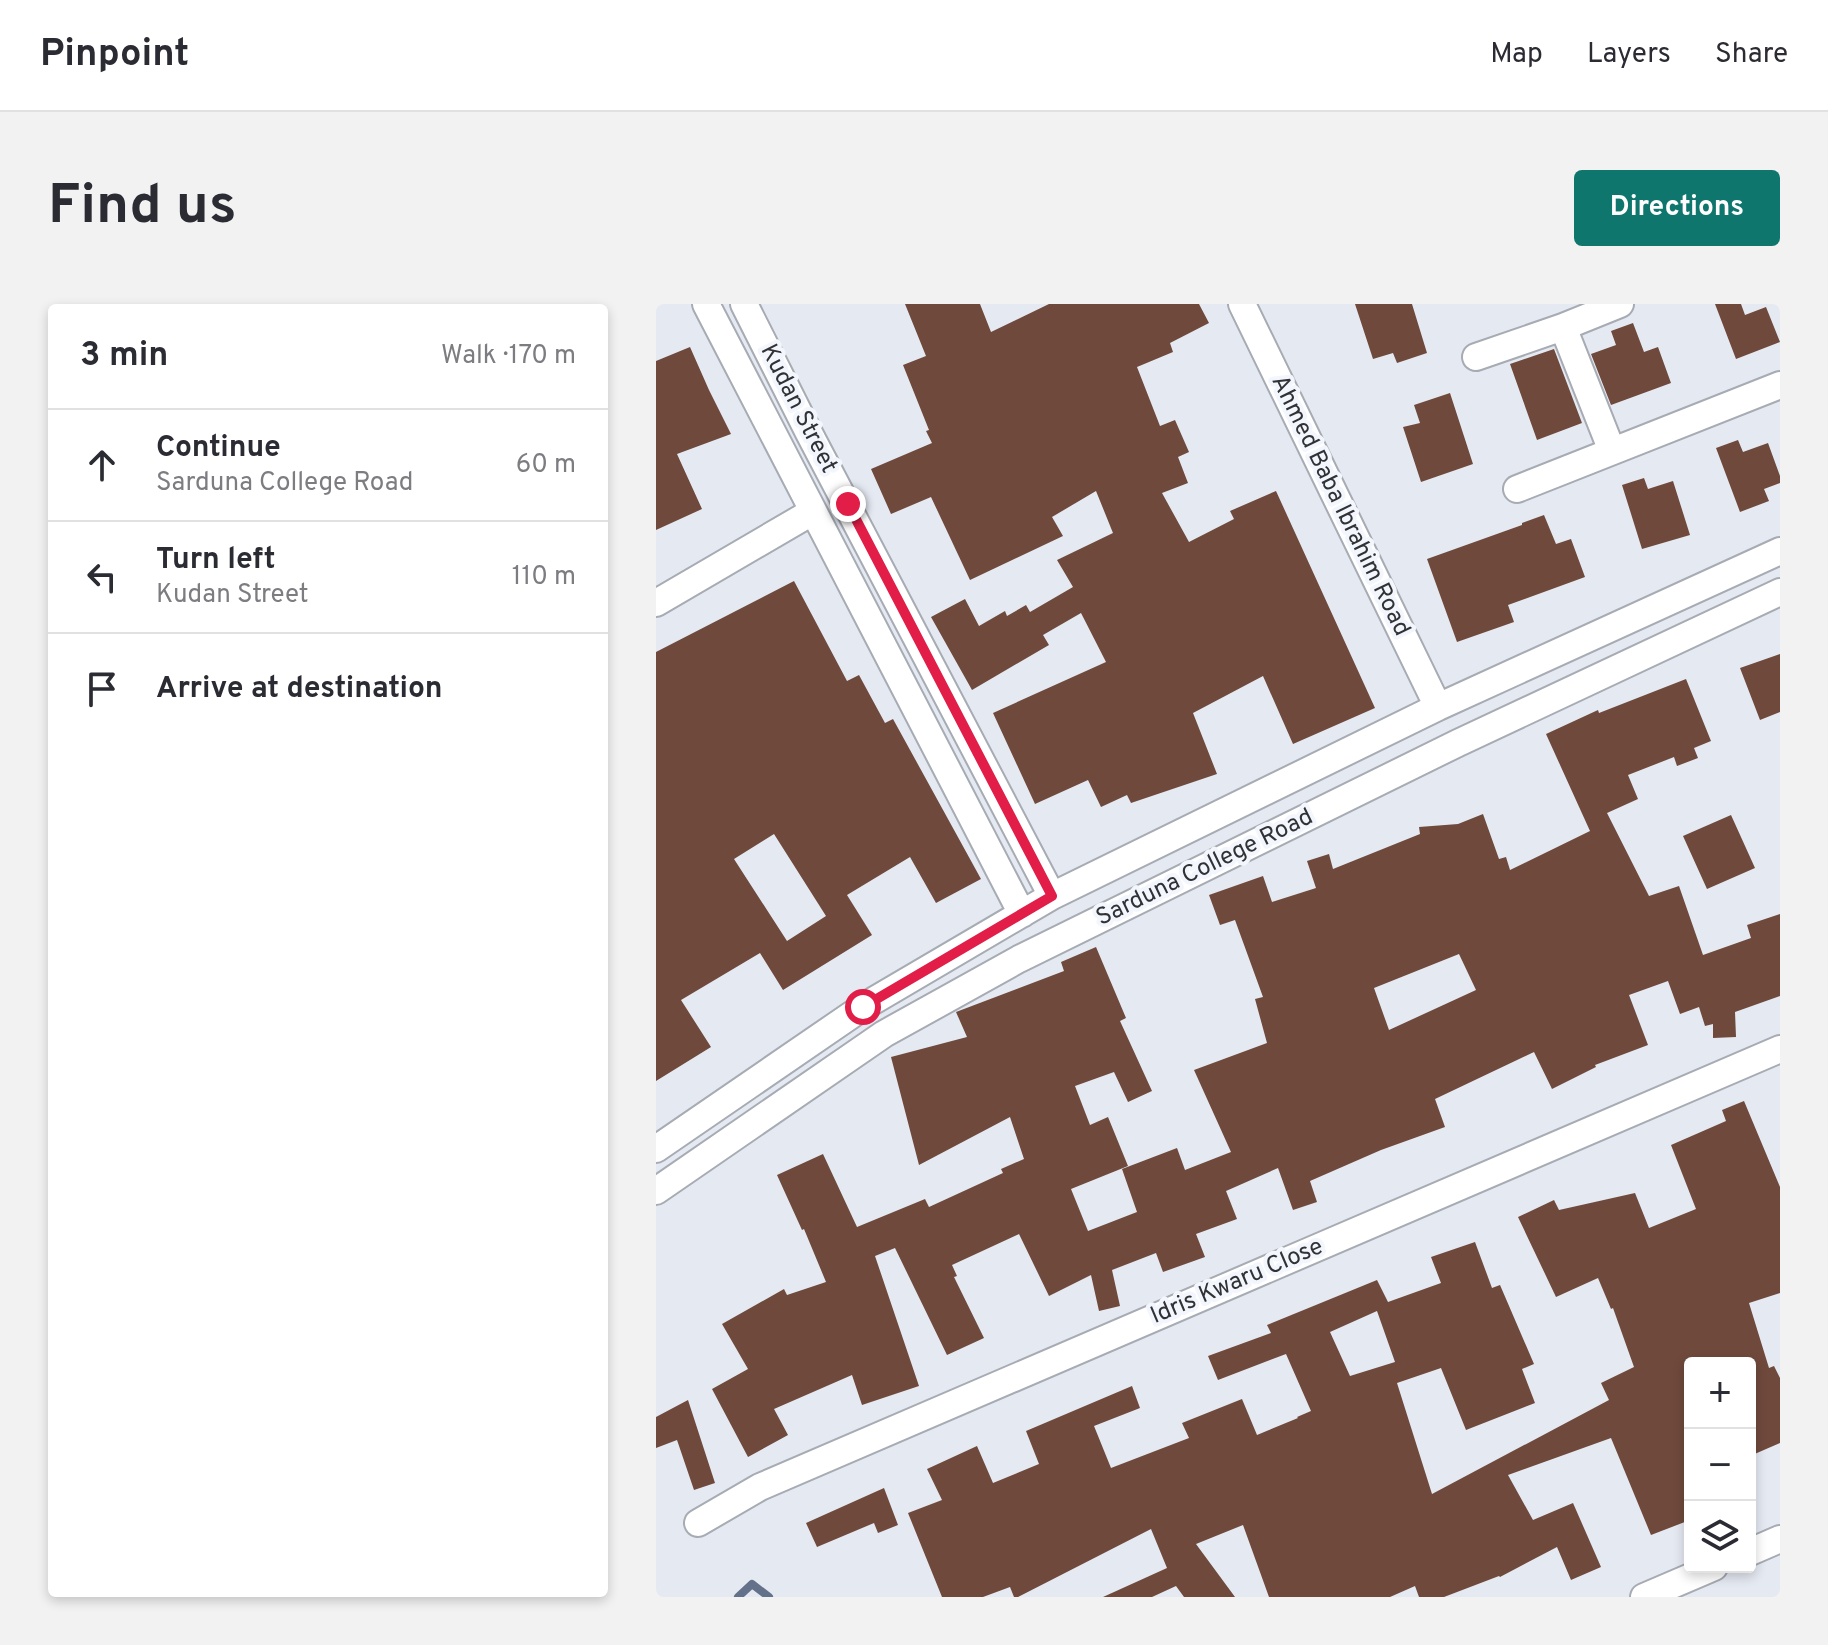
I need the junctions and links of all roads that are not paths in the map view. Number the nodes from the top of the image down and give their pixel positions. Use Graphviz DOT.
graph roads {
  1 [pos="706,304"];
  2 [pos="744,304"];
  3 [pos="1242,304"];
  4 [pos="1620,304"];
  5 [pos="1563,327"];
  6 [pos="1476,357"];
  7 [pos="1780,385"];
  8 [pos="1612,451"];
  9 [pos="1517,489"];
  10 [pos="812,512"];
  11 [pos="1780,551"];
  12 [pos="1780,592"];
  13 [pos="656,603"];
  14 [pos="1438,707"];
  15 [pos="1052,896"];
  16 [pos="1022,914"];
  17 [pos="1780,1049"];
  18 [pos="656,1149"];
  19 [pos="656,1191"];
  20 [pos="698,1523"];
  21 [pos="1780,1539"];
  22 [pos="1756,1549"];
  23 [pos="1700,1573"];
  24 [pos="1644,1597"];
  1 -- 10 [label="street"];
  2 -- 15 [label="street, Kudan Street"];
  3 -- 14 [label="street, Ahmed Baba Ibrahim Road"];
  4 -- 5 [label="street"];
  5 -- 6 [label="street"];
  5 -- 8 [label="street"];
  7 -- 8 [label="street"];
  8 -- 9 [label="street"];
  10 -- 13 [label="street"];
  10 -- 16 [label="street"];
  11 -- 14 [label="street, Sarduna College Road"];
  12 -- 19 [label="street, Sarduna College Road"];
  14 -- 15 [label="street, Sarduna College Road"];
  15 -- 16 [label="street, Sarduna College Road"];
  16 -- 18 [label="street, Sarduna College Road"];
  17 -- 20 [label="street, Idris Kwaru Close"];
  21 -- 22 [label="street"];
  23 -- 24 [label="street"];
}
